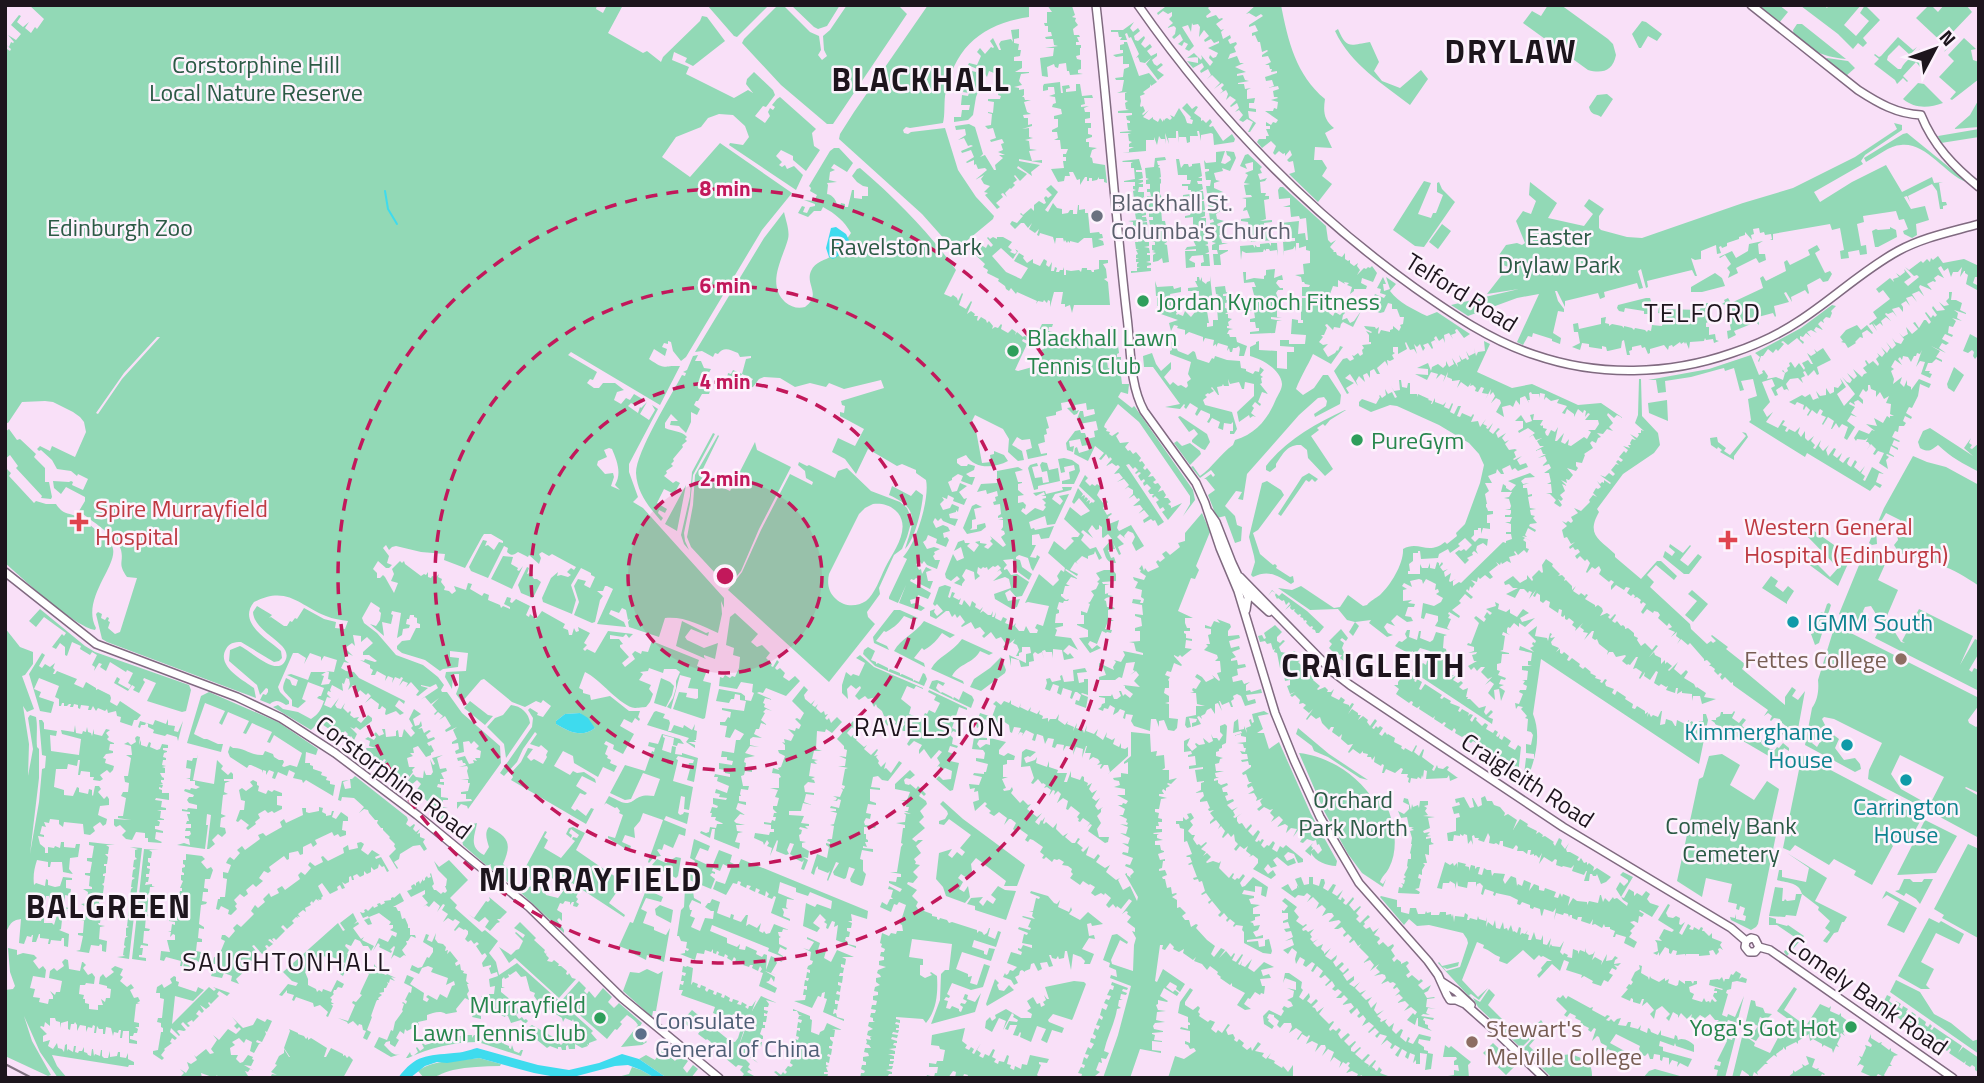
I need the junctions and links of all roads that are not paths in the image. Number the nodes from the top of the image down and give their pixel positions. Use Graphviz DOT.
graph roads {
  1 [pos="1096,5"];
  2 [pos="1138,5"];
  3 [pos="1751,5"];
  4 [pos="1979,187"];
  5 [pos="1979,226"];
  6 [pos="5,572"];
  7 [pos="1236,580"];
  8 [pos="1245,590"];
  9 [pos="1263,606"];
  10 [pos="1246,615"];
  11 [pos="1298,637"];
  12 [pos="1759,947"];
  13 [pos="719,1078"];
  14 [pos="1544,1078"];
  15 [pos="1953,1078"];
  1 -- 7 [label="main road"];
  2 -- 5 [label="main road, Telford Road"];
  3 -- 4 [label="main road"];
  6 -- 13 [label="main road, Corstorphine Road"];
  7 -- 8 [label="main road, Craigleith Road"];
  7 -- 10 [label="main road"];
  7 -- 11 [label="main road, Craigleith Road"];
  8 -- 9 [label="main road, Craigleith Road"];
  8 -- 10 [label="main road"];
  9 -- 10 [label="main road"];
  9 -- 11 [label="main road, Craigleith Road"];
  10 -- 14 [label="main road"];
  11 -- 12 [label="main road, Craigleith Road"];
  12 -- 15 [label="main road, Comely Bank Road"];
}
